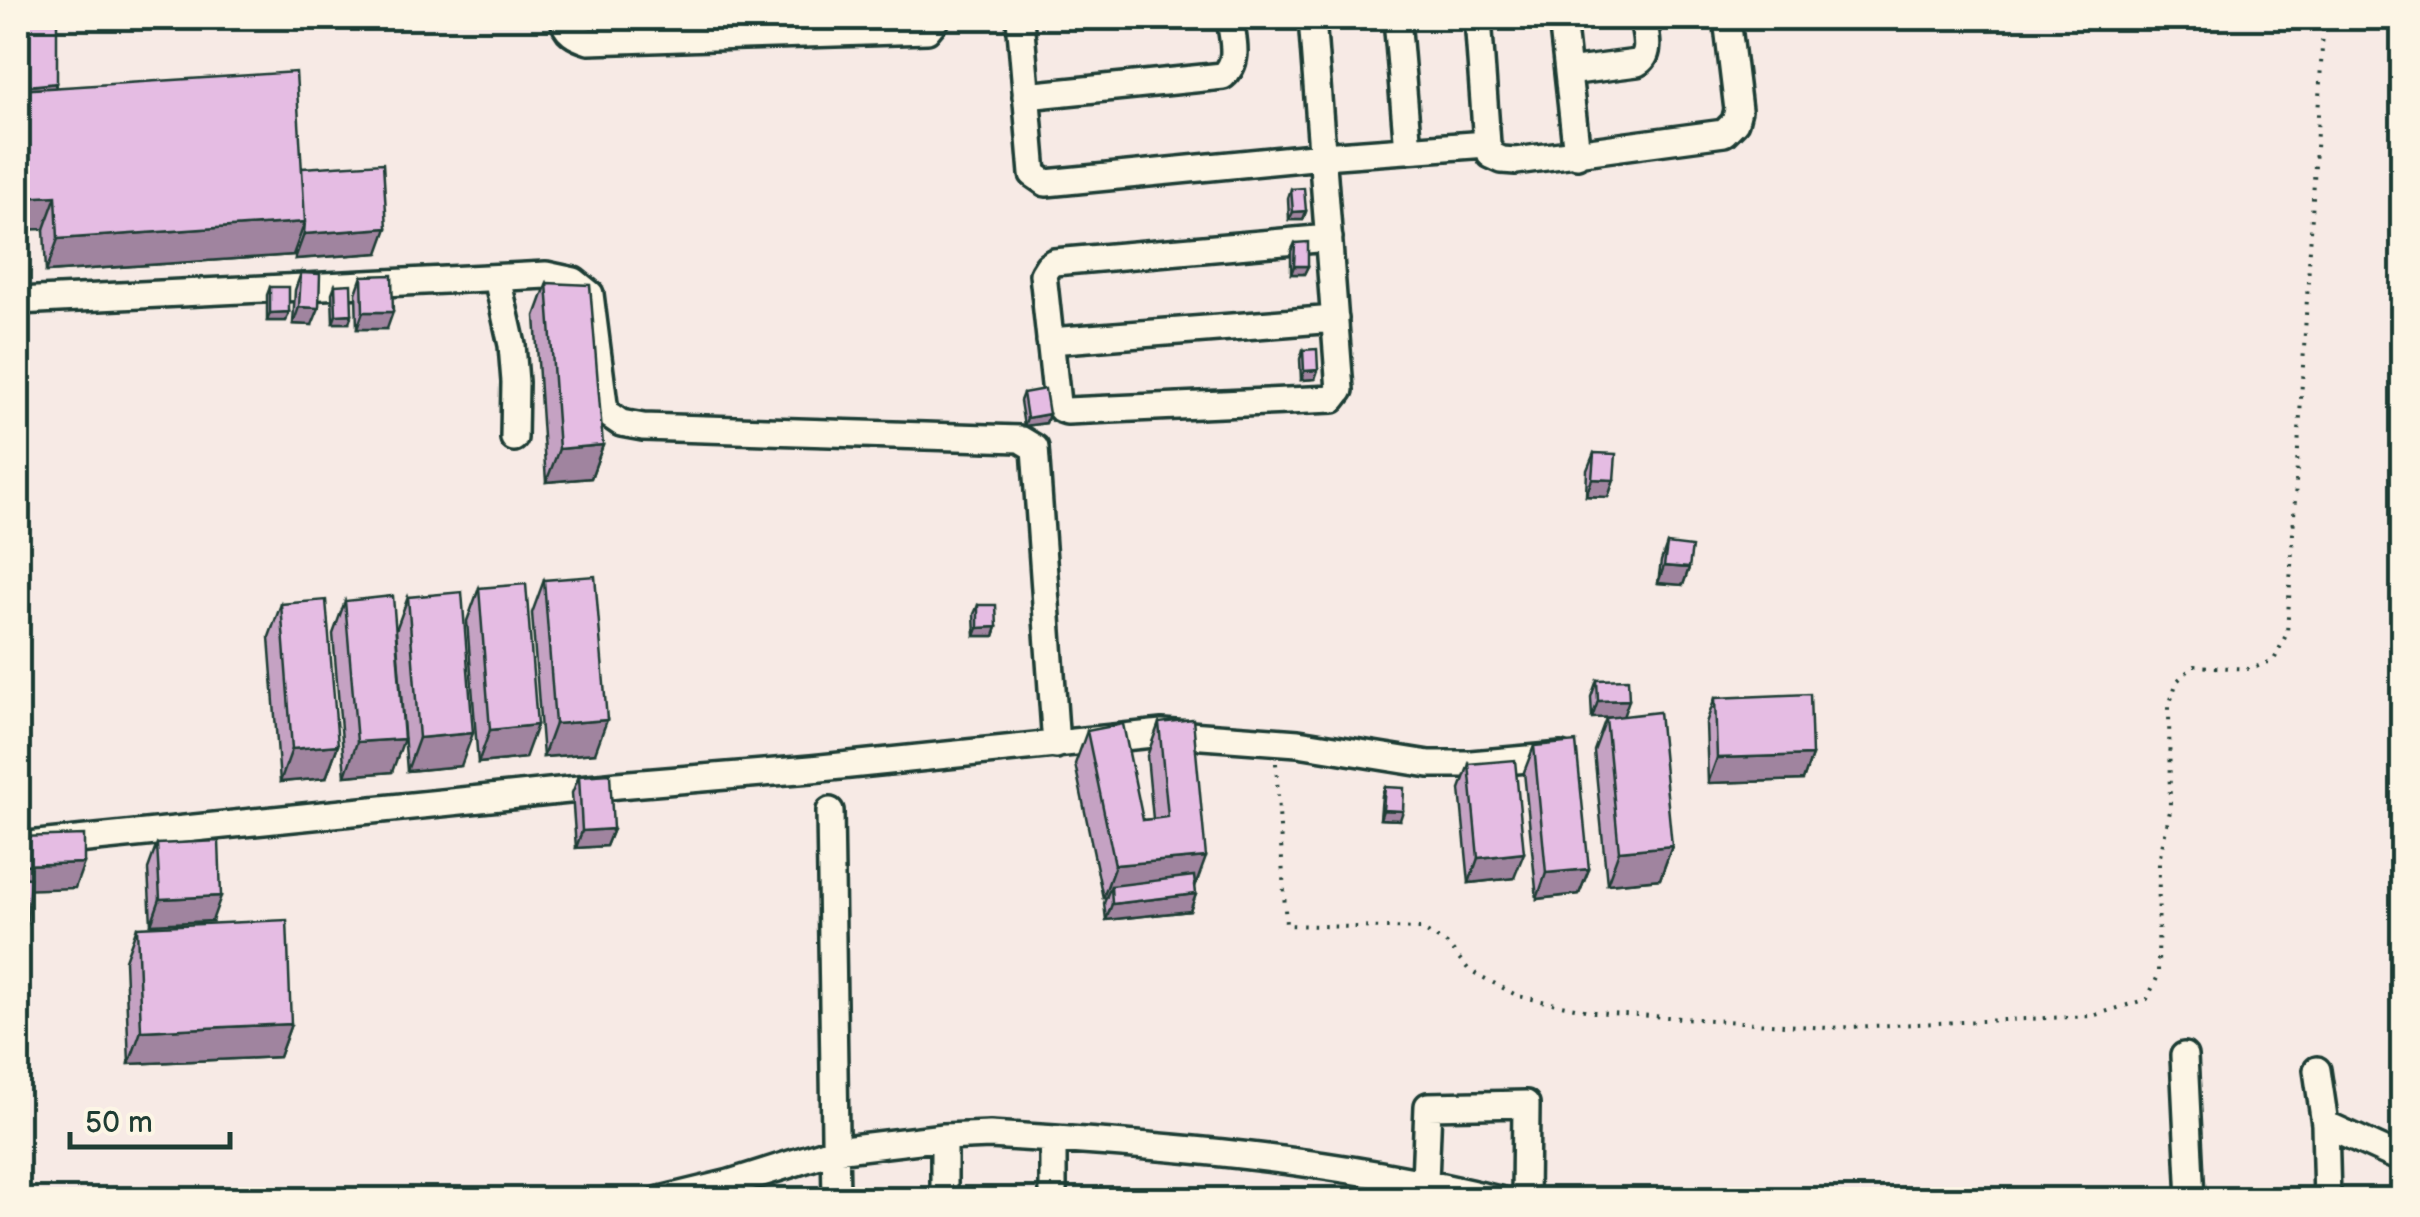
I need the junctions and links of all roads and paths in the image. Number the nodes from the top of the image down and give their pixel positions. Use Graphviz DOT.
graph roads {
  1 [pos="564,18"];
  2 [pos="937,18"];
  3 [pos="1026,18"];
  4 [pos="1230,18"];
  5 [pos="1312,18"];
  6 [pos="1397,18"];
  7 [pos="1478,18"];
  8 [pos="1562,18"];
  9 [pos="1643,18"];
  10 [pos="1727,18"];
  11 [pos="2321,18"];
  12 [pos="1568,72"];
  13 [pos="1026,96"];
  14 [pos="1487,144"];
  15 [pos="1408,150"];
  16 [pos="1576,155"];
  17 [pos="1323,156"];
  18 [pos="1329,238"];
  19 [pos="496,278"];
  20 [pos="18,301"];
  21 [pos="1334,319"];
  22 [pos="1050,341"];
  23 [pos="514,438"];
  24 [pos="1275,741"];
  25 [pos="1056,745"];
  26 [pos="1576,755"];
  27 [pos="830,811"];
  28 [pos="18,846"];
  29 [pos="2184,1056"];
  30 [pos="2317,1070"];
  31 [pos="2325,1124"];
  32 [pos="944,1137"];
  33 [pos="1053,1139"];
  34 [pos="836,1150"];
  35 [pos="2402,1160"];
  36 [pos="1424,1181"];
  37 [pos="730,1191"];
  38 [pos="660,1200"];
  39 [pos="836,1200"];
  40 [pos="944,1200"];
  41 [pos="1052,1200"];
  42 [pos="1498,1200"];
  43 [pos="1525,1200"];
  44 [pos="2192,1200"];
  45 [pos="2327,1200"];
  1 -- 2 [label="street"];
  3 -- 13 [label="street"];
  4 -- 13 [label="street"];
  5 -- 17 [label="street"];
  6 -- 15 [label="street"];
  7 -- 14 [label="street"];
  8 -- 12 [label="street"];
  9 -- 12 [label="street"];
  10 -- 16 [label="street"];
  11 -- 24 [label="path"];
  12 -- 16 [label="street"];
  13 -- 17 [label="street"];
  14 -- 15 [label="street"];
  14 -- 16 [label="street"];
  15 -- 17 [label="street"];
  17 -- 18 [label="street"];
  18 -- 21 [label="street"];
  18 -- 22 [label="street"];
  19 -- 20 [label="street"];
  19 -- 23 [label="street"];
  19 -- 25 [label="street"];
  21 -- 22 [label="street"];
  21 -- 22 [label="street"];
  24 -- 25 [label="street"];
  24 -- 26 [label="street"];
  25 -- 28 [label="street"];
  27 -- 34 [label="street"];
  29 -- 44 [label="street"];
  30 -- 31 [label="street"];
  31 -- 35 [label="street"];
  31 -- 45 [label="street"];
  32 -- 33 [label="street"];
  32 -- 34 [label="street"];
  32 -- 40 [label="street"];
  33 -- 36 [label="street"];
  33 -- 41 [label="street"];
  34 -- 37 [label="street"];
  34 -- 39 [label="street"];
  36 -- 42 [label="street"];
  36 -- 43 [label="street"];
  37 -- 38 [label="street"];
}
